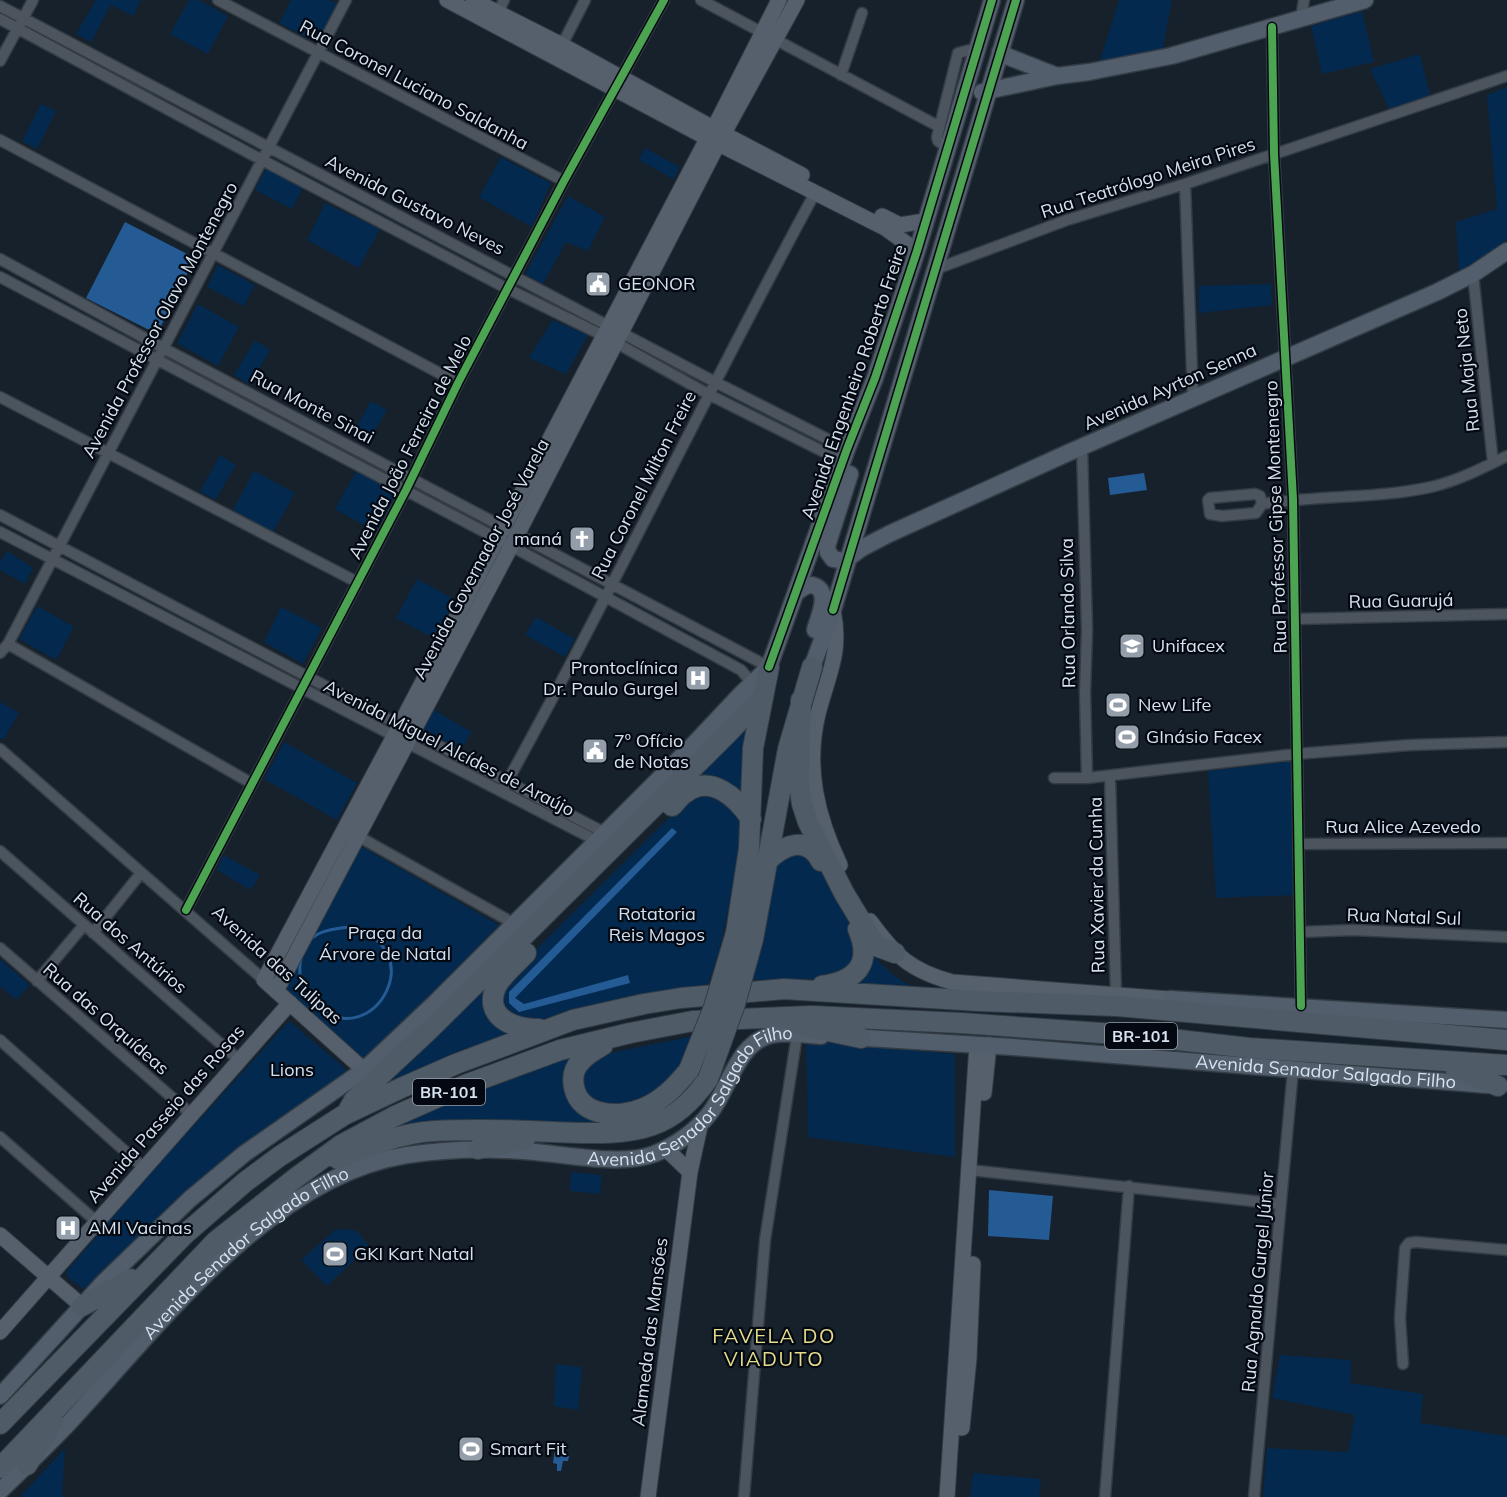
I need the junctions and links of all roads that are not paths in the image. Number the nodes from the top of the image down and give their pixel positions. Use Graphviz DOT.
graph roads {
  1 [pos="33,0"];
  2 [pos="218,0"];
  3 [pos="346,0"];
  4 [pos="447,0"];
  5 [pos="473,0"];
  6 [pos="585,0"];
  7 [pos="664,0"];
  8 [pos="701,0"];
  9 [pos="779,0"];
  10 [pos="797,0"];
  11 [pos="992,0"];
  12 [pos="1016,0"];
  13 [pos="1304,0"];
  14 [pos="1365,0"];
  15 [pos="0,6"];
  16 [pos="501,6"];
  17 [pos="862,13"];
  18 [pos="1301,18"];
  19 [pos="0,19"];
  20 [pos="20,23"];
  21 [pos="1272,27"];
  22 [pos="761,32"];
  23 [pos="775,40"];
  24 [pos="562,45"];
  25 [pos="977,48"];
  26 [pos="1000,52"];
  27 [pos="318,53"];
  28 [pos="0,61"];
  29 [pos="841,75"];
  30 [pos="1057,76"];
  31 [pos="1507,76"];
  32 [pos="618,84"];
  33 [pos="989,89"];
  34 [pos="962,99"];
  35 [pos="944,107"];
  36 [pos="918,116"];
  37 [pos="938,126"];
  38 [pos="716,136"];
  39 [pos="0,140"];
  40 [pos="269,147"];
  41 [pos="947,147"];
  42 [pos="1274,154"];
  43 [pos="262,160"];
  44 [pos="564,182"];
  45 [pos="1185,184"];
  46 [pos="815,193"];
  47 [pos="925,221"];
  48 [pos="917,251"];
  49 [pos="1507,251"];
  50 [pos="213,253"];
  51 [pos="0,259"];
  52 [pos="936,268"];
  53 [pos="1473,274"];
  54 [pos="515,275"];
  55 [pos="0,277"];
  56 [pos="508,289"];
  57 [pos="613,334"];
  58 [pos="164,348"];
  59 [pos="1286,357"];
  60 [pos="158,359"];
  61 [pos="875,378"];
  62 [pos="715,382"];
  63 [pos="458,383"];
  64 [pos="708,394"];
  65 [pos="0,397"];
  66 [pos="1193,399"];
  67 [pos="781,416"];
  68 [pos="775,429"];
  69 [pos="1082,447"];
  70 [pos="108,453"];
  71 [pos="844,455"];
  72 [pos="1507,456"];
  73 [pos="1493,463"];
  74 [pos="412,478"];
  75 [pos="406,490"];
  76 [pos="1293,499"];
  77 [pos="1262,504"];
  78 [pos="0,515"];
  79 [pos="0,532"];
  80 [pos="508,537"];
  81 [pos="59,546"];
  82 [pos="847,558"];
  83 [pos="52,559"];
  84 [pos="357,582"];
  85 [pos="612,584"];
  86 [pos="797,592"];
  87 [pos="606,596"];
  88 [pos="642,601"];
  89 [pos="833,610"];
  90 [pos="634,611"];
  91 [pos="1507,614"];
  92 [pos="1296,619"];
  93 [pos="2,650"];
  94 [pos="748,656"];
  95 [pos="769,667"];
  96 [pos="812,667"];
  97 [pos="306,677"];
  98 [pos="752,683"];
  99 [pos="300,688"];
  100 [pos="802,698"];
  101 [pos="403,735"];
  102 [pos="1507,742"];
  103 [pos="0,749"];
  104 [pos="1296,754"];
  105 [pos="1110,776"];
  106 [pos="1054,778"];
  107 [pos="1087,778"];
  108 [pos="251,783"];
  109 [pos="504,787"];
  110 [pos="751,819"];
  111 [pos="351,832"];
  112 [pos="601,837"];
  113 [pos="1507,843"];
  114 [pos="1299,844"];
  115 [pos="0,850"];
  116 [pos="767,861"];
  117 [pos="141,873"];
  118 [pos="186,910"];
  119 [pos="513,923"];
  120 [pos="84,925"];
  121 [pos="1300,932"];
  122 [pos="93,933"];
  123 [pos="744,936"];
  124 [pos="1507,937"];
  125 [pos="0,948"];
  126 [pos="892,949"];
  127 [pos="264,980"];
  128 [pos="37,981"];
  129 [pos="276,990"];
  130 [pos="784,990"];
  131 [pos="1170,999"];
  132 [pos="1116,1000"];
  133 [pos="290,1003"];
  134 [pos="1301,1006"];
  135 [pos="776,1018"];
  136 [pos="1507,1020"];
  137 [pos="548,1029"];
  138 [pos="797,1035"];
  139 [pos="615,1037"];
  140 [pos="861,1038"];
  141 [pos="0,1040"];
  142 [pos="1507,1040"];
  143 [pos="983,1045"];
  144 [pos="239,1060"];
  145 [pos="1433,1060"];
  146 [pos="1507,1065"];
  147 [pos="364,1070"];
  148 [pos="1293,1070"];
  149 [pos="1502,1087"];
  150 [pos="191,1114"];
  151 [pos="344,1115"];
  152 [pos="701,1122"];
  153 [pos="560,1132"];
  154 [pos="0,1137"];
  155 [pos="478,1149"];
  156 [pos="666,1149"];
  157 [pos="144,1168"];
  158 [pos="975,1171"];
  159 [pos="690,1172"];
  160 [pos="297,1177"];
  161 [pos="1129,1186"];
  162 [pos="1280,1204"];
  163 [pos="97,1222"];
  164 [pos="0,1235"];
  165 [pos="1507,1250"];
  166 [pos="147,1271"];
  167 [pos="48,1277"];
  168 [pos="81,1306"];
  169 [pos="0,1332"];
  170 [pos="1403,1364"];
  171 [pos="0,1396"];
  172 [pos="64,1399"];
  173 [pos="0,1424"];
  174 [pos="27,1465"];
  175 [pos="0,1468"];
  176 [pos="0,1491"];
  177 [pos="648,1497"];
  178 [pos="744,1497"];
  179 [pos="947,1497"];
  180 [pos="956,1497"];
  181 [pos="1105,1497"];
  182 [pos="1254,1497"];
  1 -- 20 [label="street"];
  2 -- 27 [label="street, Rua Coronel Luciano Saldanha"];
  3 -- 27 [label="street, Avenida Professor Olavo Montenegro"];
  4 -- 32 [label="main road"];
  5 -- 16 [label="main road"];
  6 -- 24 [label="street"];
  7 -- 32 [label="street, Avenida João Ferreira de Melo"];
  8 -- 22 [label="street"];
  9 -- 22 [label="main road, Avenida Governador José Varela"];
  10 -- 23 [label="main road, Avenida Governador José Varela"];
  11 -- 25 [label="main road, Avenida Engenheiro Roberto Freire"];
  12 -- 26 [label="main road"];
  13 -- 18 [label="street"];
  14 -- 18 [label="main road"];
  15 -- 20 [label="street, Avenida Gustavo Neves"];
  16 -- 24 [label="main road"];
  17 -- 29 [label="street"];
  18 -- 21 [label="main road"];
  19 -- 20 [label="street, Avenida Gustavo Neves"];
  20 -- 28 [label="street"];
  20 -- 40 [label="street, Avenida Gustavo Neves"];
  20 -- 43 [label="street, Avenida Gustavo Neves"];
  21 -- 30 [label="main road"];
  21 -- 42 [label="street, Rua Professor Gipse Montenegro"];
  22 -- 23 [label="street"];
  22 -- 38 [label="main road, Avenida Governador José Varela"];
  23 -- 29 [label="street"];
  23 -- 38 [label="main road, Avenida Governador José Varela"];
  24 -- 32 [label="main road"];
  25 -- 34 [label="main road, Avenida Engenheiro Roberto Freire"];
  25 -- 35 [label="street"];
  26 -- 30 [label="main road"];
  26 -- 33 [label="main road"];
  27 -- 40 [label="street, Avenida Professor Olavo Montenegro"];
  27 -- 44 [label="street, Rua Coronel Luciano Saldanha"];
  29 -- 36 [label="street"];
  30 -- 33 [label="main road"];
  31 -- 42 [label="street, Rua Teatrólogo Meira Pires"];
  32 -- 38 [label="main road"];
  32 -- 44 [label="street, Avenida João Ferreira de Melo"];
  33 -- 34 [label="main road"];
  33 -- 52 [label="main road"];
  34 -- 41 [label="main road, Avenida Engenheiro Roberto Freire"];
  35 -- 36 [label="street"];
  35 -- 37 [label="street"];
  36 -- 37 [label="street"];
  37 -- 41 [label="street"];
  38 -- 46 [label="main road"];
  38 -- 47 [label="main road"];
  38 -- 57 [label="main road, Avenida Governador José Varela"];
  39 -- 50 [label="street"];
  40 -- 43 [label="street, Avenida Professor Olavo Montenegro"];
  40 -- 54 [label="street, Avenida Gustavo Neves"];
  41 -- 47 [label="main road, Avenida Engenheiro Roberto Freire"];
  42 -- 45 [label="street, Rua Teatrólogo Meira Pires"];
  42 -- 59 [label="street, Rua Professor Gipse Montenegro"];
  43 -- 50 [label="street, Avenida Professor Olavo Montenegro"];
  43 -- 56 [label="street, Avenida Gustavo Neves"];
  44 -- 54 [label="street, Avenida João Ferreira de Melo"];
  45 -- 52 [label="street, Rua Teatrólogo Meira Pires"];
  45 -- 66 [label="street"];
  46 -- 48 [label="main road"];
  46 -- 62 [label="street, Rua Coronel Milton Freire"];
  47 -- 48 [label="main road, Avenida Engenheiro Roberto Freire"];
  48 -- 61 [label="main road, Avenida Engenheiro Roberto Freire"];
  49 -- 53 [label="main road, Avenida Ayrton Senna"];
  50 -- 58 [label="street, Avenida Professor Olavo Montenegro"];
  50 -- 63 [label="street"];
  51 -- 58 [label="street, Rua Monte Sinai"];
  52 -- 82 [label="main road"];
  53 -- 59 [label="main road, Avenida Ayrton Senna"];
  53 -- 73 [label="street, Rua Maja Neto"];
  54 -- 56 [label="street, Avenida João Ferreira de Melo"];
  54 -- 57 [label="street, Avenida Gustavo Neves"];
  55 -- 60 [label="street, Rua Monte Sinai"];
  56 -- 57 [label="street, Avenida Gustavo Neves"];
  56 -- 63 [label="street, Avenida João Ferreira de Melo"];
  57 -- 62 [label="street, Avenida Gustavo Neves"];
  57 -- 64 [label="street, Avenida Gustavo Neves"];
  57 -- 80 [label="main road, Avenida Governador José Varela"];
  58 -- 60 [label="street, Avenida Professor Olavo Montenegro"];
  58 -- 74 [label="street, Rua Monte Sinai"];
  59 -- 66 [label="main road, Avenida Ayrton Senna"];
  59 -- 76 [label="street, Rua Professor Gipse Montenegro"];
  60 -- 70 [label="street, Avenida Professor Olavo Montenegro"];
  60 -- 75 [label="street, Rua Monte Sinai"];
  61 -- 71 [label="main road, Avenida Engenheiro Roberto Freire"];
  61 -- 82 [label="main road"];
  62 -- 64 [label="street, Rua Coronel Milton Freire"];
  62 -- 67 [label="street, Avenida Gustavo Neves"];
  63 -- 74 [label="street, Avenida João Ferreira de Melo"];
  64 -- 68 [label="street, Avenida Gustavo Neves"];
  64 -- 85 [label="street, Rua Coronel Milton Freire"];
  65 -- 70 [label="street"];
  66 -- 69 [label="main road, Avenida Ayrton Senna"];
  67 -- 68 [label="street"];
  67 -- 71 [label="street, Avenida Gustavo Neves"];
  68 -- 71 [label="street, Avenida Gustavo Neves"];
  69 -- 82 [label="main road, Avenida Ayrton Senna"];
  69 -- 107 [label="street, Rua Orlando Silva"];
  70 -- 81 [label="street, Avenida Professor Olavo Montenegro"];
  70 -- 84 [label="street"];
  71 -- 86 [label="main road, Avenida Engenheiro Roberto Freire"];
  72 -- 73 [label="street"];
  73 -- 76 [label="street"];
  74 -- 75 [label="street, Avenida João Ferreira de Melo"];
  74 -- 80 [label="street, Rua Monte Sinai"];
  75 -- 80 [label="street, Rua Monte Sinai"];
  75 -- 84 [label="street, Avenida João Ferreira de Melo"];
  76 -- 77 [label="street"];
  76 -- 92 [label="street, Rua Professor Gipse Montenegro"];
  77 -- 77 [label="street"];
  78 -- 81 [label="street, Avenida Miguel Alcídes de Araújo"];
  79 -- 83 [label="street, Avenida Miguel Alcídes de Araújo"];
  80 -- 85 [label="street, Rua Monte Sinai"];
  80 -- 87 [label="street, Rua Monte Sinai"];
  80 -- 101 [label="main road, Avenida Governador José Varela"];
  81 -- 83 [label="street, Avenida Professor Olavo Montenegro"];
  81 -- 97 [label="street, Avenida Miguel Alcídes de Araújo"];
  82 -- 89 [label="main road"];
  83 -- 93 [label="street, Avenida Professor Olavo Montenegro"];
  83 -- 99 [label="street, Avenida Miguel Alcídes de Araújo"];
  84 -- 97 [label="street, Avenida João Ferreira de Melo"];
  85 -- 87 [label="street, Rua Coronel Milton Freire"];
  85 -- 88 [label="street, Rua Monte Sinai"];
  86 -- 95 [label="main road, Avenida Engenheiro Roberto Freire"];
  86 -- 100 [label="main road"];
  87 -- 90 [label="street, Rua Monte Sinai"];
  87 -- 109 [label="street, Rua Coronel Milton Freire"];
  88 -- 90 [label="street"];
  88 -- 94 [label="street, Rua Monte Sinai"];
  89 -- 96 [label="main road"];
  89 -- 126 [label="main road"];
  90 -- 98 [label="street, Rua Monte Sinai"];
  91 -- 92 [label="street, Rua Guarujá"];
  92 -- 104 [label="street, Rua Professor Gipse Montenegro"];
  93 -- 108 [label="street"];
  94 -- 95 [label="street, Rua Monte Sinai"];
  94 -- 98 [label="street"];
  95 -- 98 [label="highway"];
  96 -- 100 [label="highway"];
  97 -- 99 [label="street, Avenida João Ferreira de Melo"];
  97 -- 101 [label="street, Avenida Miguel Alcídes de Araújo"];
  98 -- 110 [label="highway"];
  98 -- 112 [label="main road"];
  98 -- 151 [label="highway"];
  99 -- 101 [label="street, Avenida Miguel Alcídes de Araújo"];
  99 -- 108 [label="street, Avenida João Ferreira de Melo"];
  100 -- 116 [label="highway"];
  100 -- 126 [label="highway"];
  101 -- 109 [label="street, Avenida Miguel Alcídes de Araújo"];
  101 -- 111 [label="main road, Avenida Governador José Varela"];
  102 -- 104 [label="street"];
  103 -- 117 [label="street, Avenida das Tulipas"];
  104 -- 105 [label="street"];
  104 -- 114 [label="street, Rua Professor Gipse Montenegro"];
  105 -- 107 [label="street"];
  105 -- 132 [label="street, Rua Xavier da Cunha"];
  106 -- 107 [label="street"];
  108 -- 118 [label="street, Avenida João Ferreira de Melo"];
  109 -- 112 [label="street, Avenida Miguel Alcídes de Araújo"];
  110 -- 123 [label="highway"];
  110 -- 137 [label="highway"];
  111 -- 119 [label="street"];
  111 -- 127 [label="main road, Avenida Governador José Varela"];
  111 -- 129 [label="main road, Avenida Governador José Varela"];
  112 -- 119 [label="main road"];
  113 -- 114 [label="street, Rua Alice Azevedo"];
  114 -- 121 [label="street, Rua Professor Gipse Montenegro"];
  115 -- 120 [label="street, Rua dos Antúrios"];
  116 -- 123 [label="highway"];
  116 -- 130 [label="highway"];
  117 -- 118 [label="street, Avenida das Tulipas"];
  117 -- 122 [label="street"];
  118 -- 127 [label="street, Avenida das Tulipas"];
  119 -- 147 [label="main road"];
  120 -- 122 [label="street, Rua dos Antúrios"];
  120 -- 128 [label="street"];
  121 -- 124 [label="street, Rua Natal Sul"];
  121 -- 134 [label="street, Rua Professor Gipse Montenegro"];
  122 -- 144 [label="street, Rua dos Antúrios"];
  123 -- 139 [label="highway, bridge"];
  123 -- 153 [label="highway, bridge"];
  125 -- 128 [label="street, Rua das Orquídeas"];
  126 -- 132 [label="main road"];
  127 -- 129 [label="main road, Avenida das Tulipas"];
  128 -- 150 [label="street, Rua das Orquídeas"];
  129 -- 133 [label="main road, Avenida das Tulipas"];
  130 -- 132 [label="highway, BR-101"];
  130 -- 137 [label="highway, BR-101"];
  131 -- 132 [label="highway"];
  131 -- 134 [label="main road"];
  132 -- 142 [label="highway, BR-101"];
  133 -- 144 [label="main road, Avenida Passeio das Rosas"];
  133 -- 147 [label="main road, Avenida das Tulipas"];
  134 -- 136 [label="main road"];
  135 -- 139 [label="highway, Avenida Senador Salgado Filho / BR-101"];
  135 -- 140 [label="highway"];
  135 -- 145 [label="highway, Avenida Senador Salgado Filho / BR-101"];
  137 -- 151 [label="highway, BR-101"];
  138 -- 140 [label="main road, Avenida Senador Salgado Filho"];
  138 -- 152 [label="main road, Avenida Senador Salgado Filho"];
  138 -- 178 [label="street"];
  139 -- 160 [label="highway, Avenida Senador Salgado Filho / BR-101"];
  140 -- 143 [label="main road, Avenida Senador Salgado Filho"];
  141 -- 157 [label="street"];
  143 -- 148 [label="main road, Avenida Senador Salgado Filho"];
  143 -- 158 [label="main road"];
  144 -- 150 [label="main road, Avenida Passeio das Rosas"];
  145 -- 146 [label="highway, Avenida Senador Salgado Filho / BR-101"];
  145 -- 149 [label="highway"];
  147 -- 168 [label="main road"];
  148 -- 149 [label="main road, Avenida Senador Salgado Filho"];
  148 -- 162 [label="street, Rua Agnaldo Gurgel Júnior"];
  150 -- 157 [label="main road, Avenida Passeio das Rosas"];
  151 -- 166 [label="highway, BR-101"];
  152 -- 156 [label="main road, Avenida Senador Salgado Filho"];
  152 -- 159 [label="main road, Alameda das Mansões"];
  153 -- 155 [label="highway"];
  153 -- 160 [label="highway"];
  154 -- 163 [label="street"];
  155 -- 156 [label="main road, Avenida Senador Salgado Filho"];
  155 -- 174 [label="main road, Avenida Senador Salgado Filho"];
  156 -- 159 [label="main road"];
  157 -- 163 [label="main road, Avenida Passeio das Rosas"];
  158 -- 161 [label="street"];
  158 -- 179 [label="main road"];
  158 -- 180 [label="main road"];
  159 -- 177 [label="main road, Alameda das Mansões"];
  160 -- 172 [label="highway, Avenida Senador Salgado Filho / BR-101"];
  161 -- 162 [label="street"];
  161 -- 181 [label="street"];
  162 -- 182 [label="street, Rua Agnaldo Gurgel Júnior"];
  163 -- 167 [label="main road, Avenida Passeio das Rosas"];
  164 -- 167 [label="main road"];
  165 -- 170 [label="street"];
  166 -- 168 [label="highway"];
  166 -- 173 [label="highway, BR-101"];
  167 -- 168 [label="main road"];
  167 -- 169 [label="main road, Avenida Passeio das Rosas"];
  168 -- 171 [label="main road"];
  172 -- 174 [label="highway"];
  172 -- 175 [label="highway, Avenida Senador Salgado Filho / BR-101"];
  174 -- 176 [label="main road, Avenida Senador Salgado Filho"];
}
